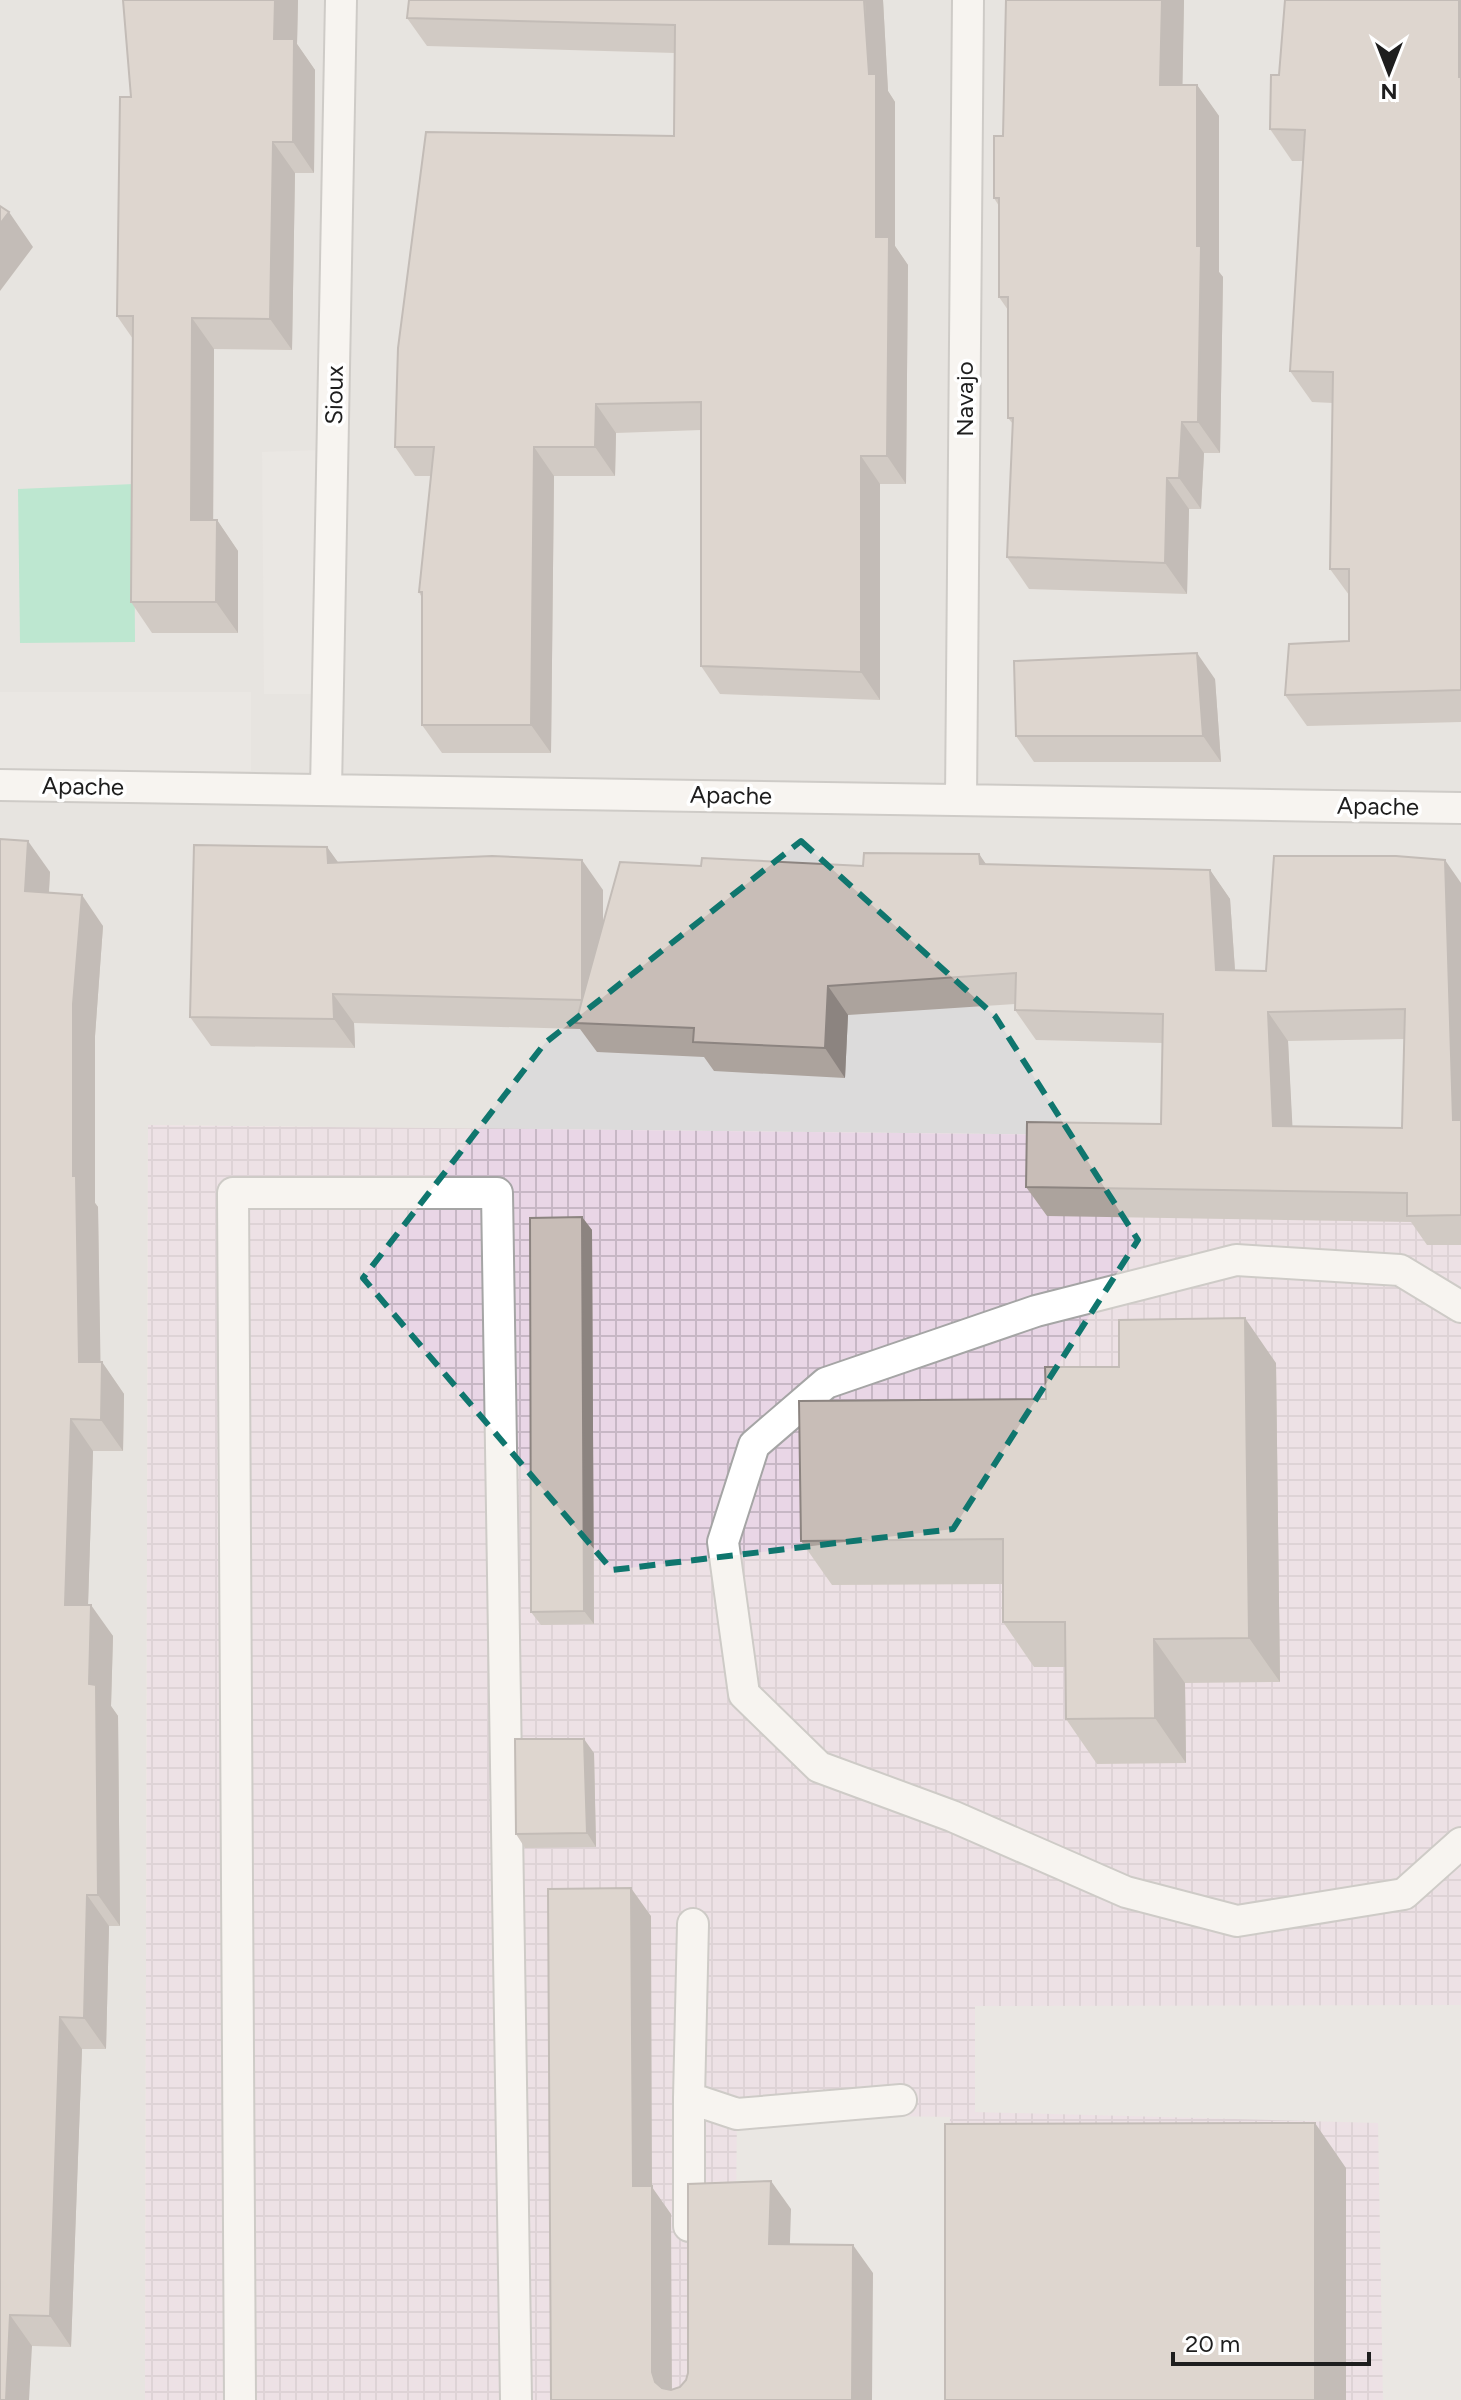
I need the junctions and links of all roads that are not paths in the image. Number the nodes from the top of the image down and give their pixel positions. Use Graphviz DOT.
graph roads {
  1 [pos="341,0"];
  2 [pos="968,0"];
  3 [pos="0,785"];
  4 [pos="326,789"];
  5 [pos="961,799"];
  6 [pos="1461,808"];
  7 [pos="1461,1307"];
  8 [pos="1461,1843"];
  9 [pos="693,1924"];
  10 [pos="689,2098"];
  11 [pos="901,2100"];
  12 [pos="689,2257"];
  13 [pos="240,2400"];
  14 [pos="516,2400"];
  1 -- 4 [label="lane, Sioux"];
  2 -- 5 [label="lane, Navajo"];
  3 -- 4 [label="lane, Apache"];
  4 -- 5 [label="lane, Apache"];
  5 -- 6 [label="lane, Apache"];
  7 -- 8 [label="lane"];
  9 -- 10 [label="lane"];
  10 -- 11 [label="lane"];
  10 -- 12 [label="lane"];
  13 -- 14 [label="lane"];
}
